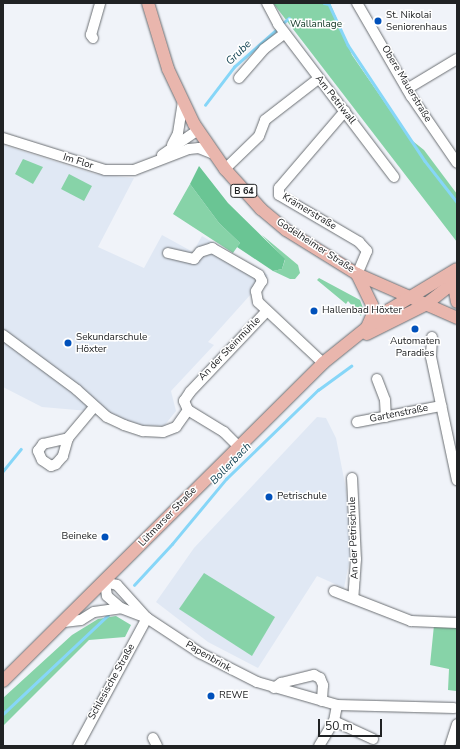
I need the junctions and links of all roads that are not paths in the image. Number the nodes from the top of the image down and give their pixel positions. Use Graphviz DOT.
graph roads {
  1 [pos="100,3"];
  2 [pos="148,3"];
  3 [pos="267,3"];
  4 [pos="357,3"];
  5 [pos="280,27"];
  6 [pos="93,38"];
  7 [pos="457,59"];
  8 [pos="239,78"];
  9 [pos="318,79"];
  10 [pos="407,89"];
  11 [pos="181,99"];
  12 [pos="345,111"];
  13 [pos="198,130"];
  14 [pos="3,138"];
  15 [pos="170,148"];
  16 [pos="214,154"];
  17 [pos="154,162"];
  18 [pos="457,162"];
  19 [pos="225,169"];
  20 [pos="394,177"];
  21 [pos="168,253"];
  22 [pos="457,269"];
  23 [pos="357,274"];
  24 [pos="457,281"];
  25 [pos="409,298"];
  26 [pos="457,302"];
  27 [pos="425,305"];
  28 [pos="267,310"];
  29 [pos="457,318"];
  30 [pos="366,328"];
  31 [pos="3,335"];
  32 [pos="432,337"];
  33 [pos="353,341"];
  34 [pos="323,363"];
  35 [pos="377,379"];
  36 [pos="441,406"];
  37 [pos="94,407"];
  38 [pos="188,410"];
  39 [pos="386,417"];
  40 [pos="357,422"];
  41 [pos="68,438"];
  42 [pos="238,446"];
  43 [pos="352,478"];
  44 [pos="457,480"];
  45 [pos="104,582"];
  46 [pos="334,591"];
  47 [pos="353,598"];
  48 [pos="121,608"];
  49 [pos="147,618"];
  50 [pos="64,622"];
  51 [pos="457,623"];
  52 [pos="3,681"];
  53 [pos="274,688"];
  54 [pos="322,701"];
  55 [pos="337,705"];
  56 [pos="456,708"];
  57 [pos="334,721"];
  58 [pos="457,724"];
  59 [pos="373,739"];
  60 [pos="78,746"];
  61 [pos="319,746"];
  62 [pos="450,746"];
  1 -- 6 [label="street"];
  2 -- 11 [label="main road, Godelheimer Straße / B 64"];
  3 -- 5 [label="street, Am Petriwall"];
  4 -- 10 [label="street, Obere Mauerstraße"];
  5 -- 8 [label="street"];
  5 -- 9 [label="street, Am Petriwall"];
  7 -- 10 [label="street"];
  9 -- 12 [label="street, Am Petriwall"];
  9 -- 19 [label="street"];
  10 -- 18 [label="street, Obere Mauerstraße"];
  11 -- 13 [label="main road, Godelheimer Straße / B 64"];
  11 -- 15 [label="street, Im Flor"];
  12 -- 20 [label="street, Am Petriwall"];
  12 -- 23 [label="street, Krämerstraße"];
  13 -- 15 [label="street, Im Flor"];
  13 -- 16 [label="main road, Godelheimer Straße / B 64"];
  14 -- 17 [label="street, Im Flor"];
  15 -- 17 [label="street, Im Flor"];
  16 -- 17 [label="street, Im Flor"];
  16 -- 19 [label="main road, Godelheimer Straße / B 64"];
  19 -- 23 [label="main road, Godelheimer Straße / B 64"];
  21 -- 28 [label="street, An der Steinmühle"];
  22 -- 25 [label="main road, Lütmarser Straße"];
  23 -- 25 [label="main road, Godelheimer Straße / B 64"];
  23 -- 30 [label="main road"];
  24 -- 26 [label="main road"];
  24 -- 27 [label="main road, Lütmarser Straße"];
  25 -- 27 [label="main road, Godelheimer Straße / B 64"];
  25 -- 30 [label="main road, Lütmarser Straße"];
  27 -- 29 [label="main road, Godelheimer Straße / B 64"];
  27 -- 33 [label="main road, Lütmarser Straße"];
  28 -- 34 [label="street"];
  28 -- 38 [label="street, An der Steinmühle"];
  30 -- 33 [label="main road, Lütmarser Straße"];
  31 -- 37 [label="street, An der Steinmühle"];
  32 -- 36 [label="street, Gartenstraße"];
  33 -- 34 [label="main road, Lütmarser Straße"];
  34 -- 42 [label="main road, Lütmarser Straße"];
  35 -- 39 [label="street"];
  36 -- 39 [label="street, Gartenstraße"];
  36 -- 44 [label="street, Gartenstraße"];
  37 -- 38 [label="street, An der Steinmühle"];
  37 -- 41 [label="street"];
  38 -- 42 [label="street"];
  39 -- 40 [label="street, Gartenstraße"];
  42 -- 45 [label="main road, Lütmarser Straße"];
  43 -- 47 [label="street, An der Petrischule"];
  45 -- 48 [label="street, Papenbrink"];
  45 -- 49 [label="street, Papenbrink"];
  45 -- 50 [label="main road, Lütmarser Straße"];
  46 -- 47 [label="street"];
  47 -- 51 [label="street"];
  48 -- 49 [label="street, Papenbrink"];
  48 -- 50 [label="street, Papenbrink"];
  49 -- 53 [label="street, Papenbrink"];
  49 -- 60 [label="street, Schlesische Straße"];
  50 -- 52 [label="main road, Lütmarser Straße"];
  53 -- 54 [label="street, Papenbrink"];
  53 -- 54 [label="street"];
  54 -- 55 [label="street, Papenbrink"];
  55 -- 56 [label="street, Papenbrink"];
  55 -- 57 [label="street"];
  57 -- 59 [label="street"];
  57 -- 61 [label="street"];
  58 -- 62 [label="street"];
}
